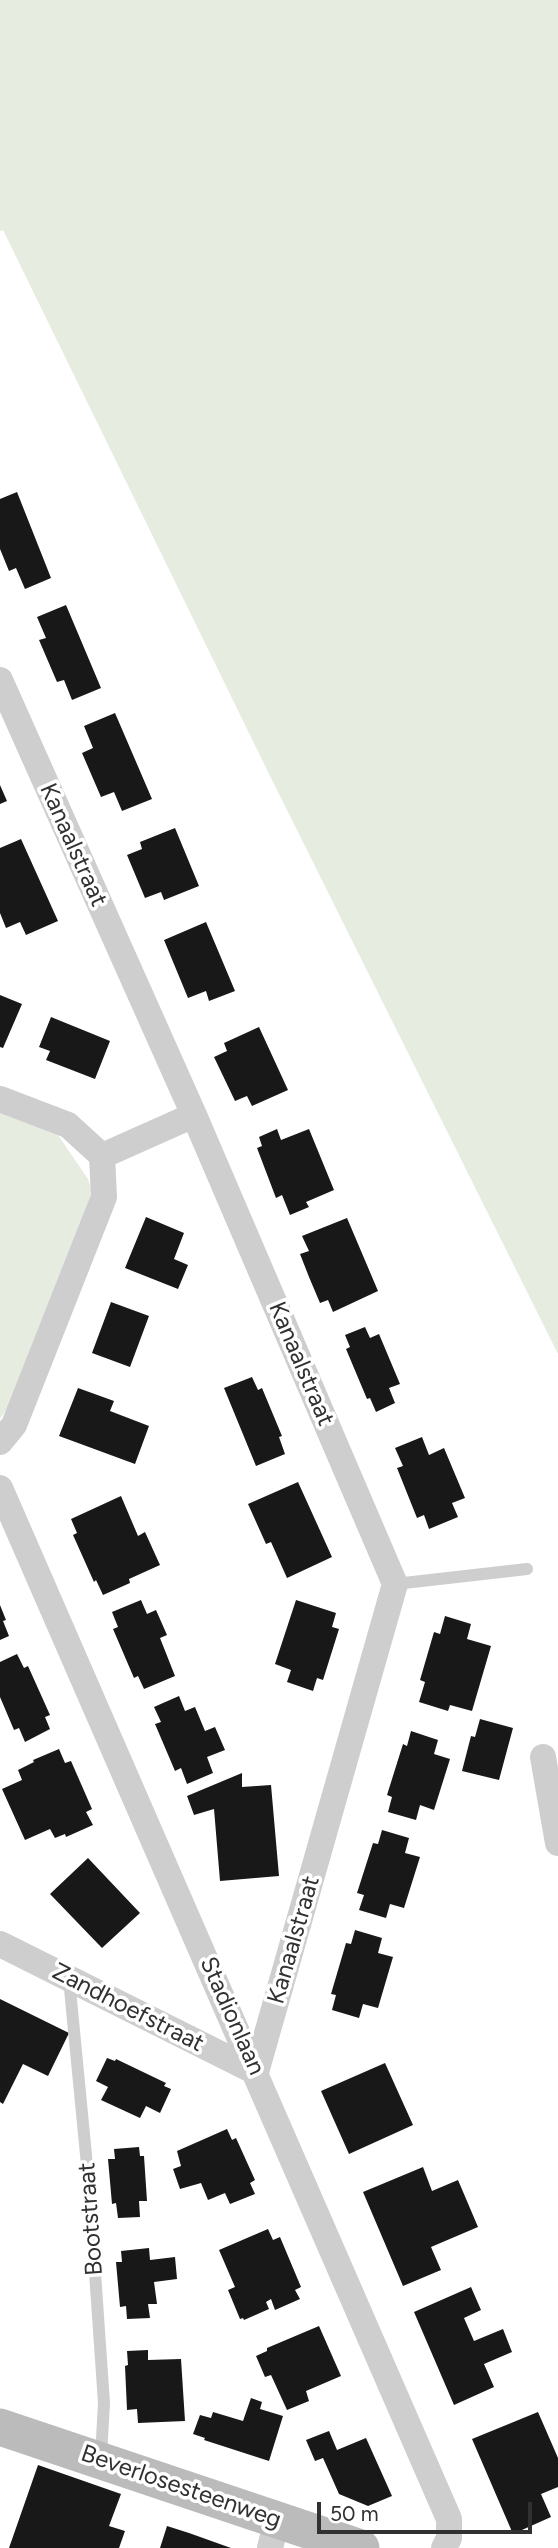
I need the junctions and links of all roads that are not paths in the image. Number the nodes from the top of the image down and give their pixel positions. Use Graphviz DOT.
graph roads {
  1 [pos="0,680"];
  2 [pos="0,1099"];
  3 [pos="194,1115"];
  4 [pos="102,1156"];
  5 [pos="0,1442"];
  6 [pos="0,1488"];
  7 [pos="527,1569"];
  8 [pos="395,1584"];
  9 [pos="543,1757"];
  10 [pos="558,1843"];
  11 [pos="0,1944"];
  12 [pos="69,1979"];
  13 [pos="256,2072"];
  14 [pos="0,2427"];
  15 [pos="101,2460"];
  16 [pos="274,2534"];
  17 [pos="361,2548"];
  18 [pos="444,2548"];
  1 -- 3 [label="street, Kanaalstraat"];
  2 -- 4 [label="street"];
  3 -- 4 [label="street"];
  3 -- 8 [label="street, Kanaalstraat"];
  4 -- 5 [label="street"];
  6 -- 13 [label="street, Stadionlaan"];
  7 -- 8 [label="lane"];
  8 -- 13 [label="street, Kanaalstraat"];
  9 -- 10 [label="street"];
  11 -- 12 [label="street, Zandhoefstraat"];
  12 -- 13 [label="street, Zandhoefstraat"];
  12 -- 15 [label="lane, Bootstraat"];
  13 -- 18 [label="street, Stadionlaan"];
  14 -- 15 [label="street, Beverlosesteenweg"];
  15 -- 16 [label="street, Beverlosesteenweg"];
  16 -- 17 [label="street, Beverlosesteenweg"];
}
